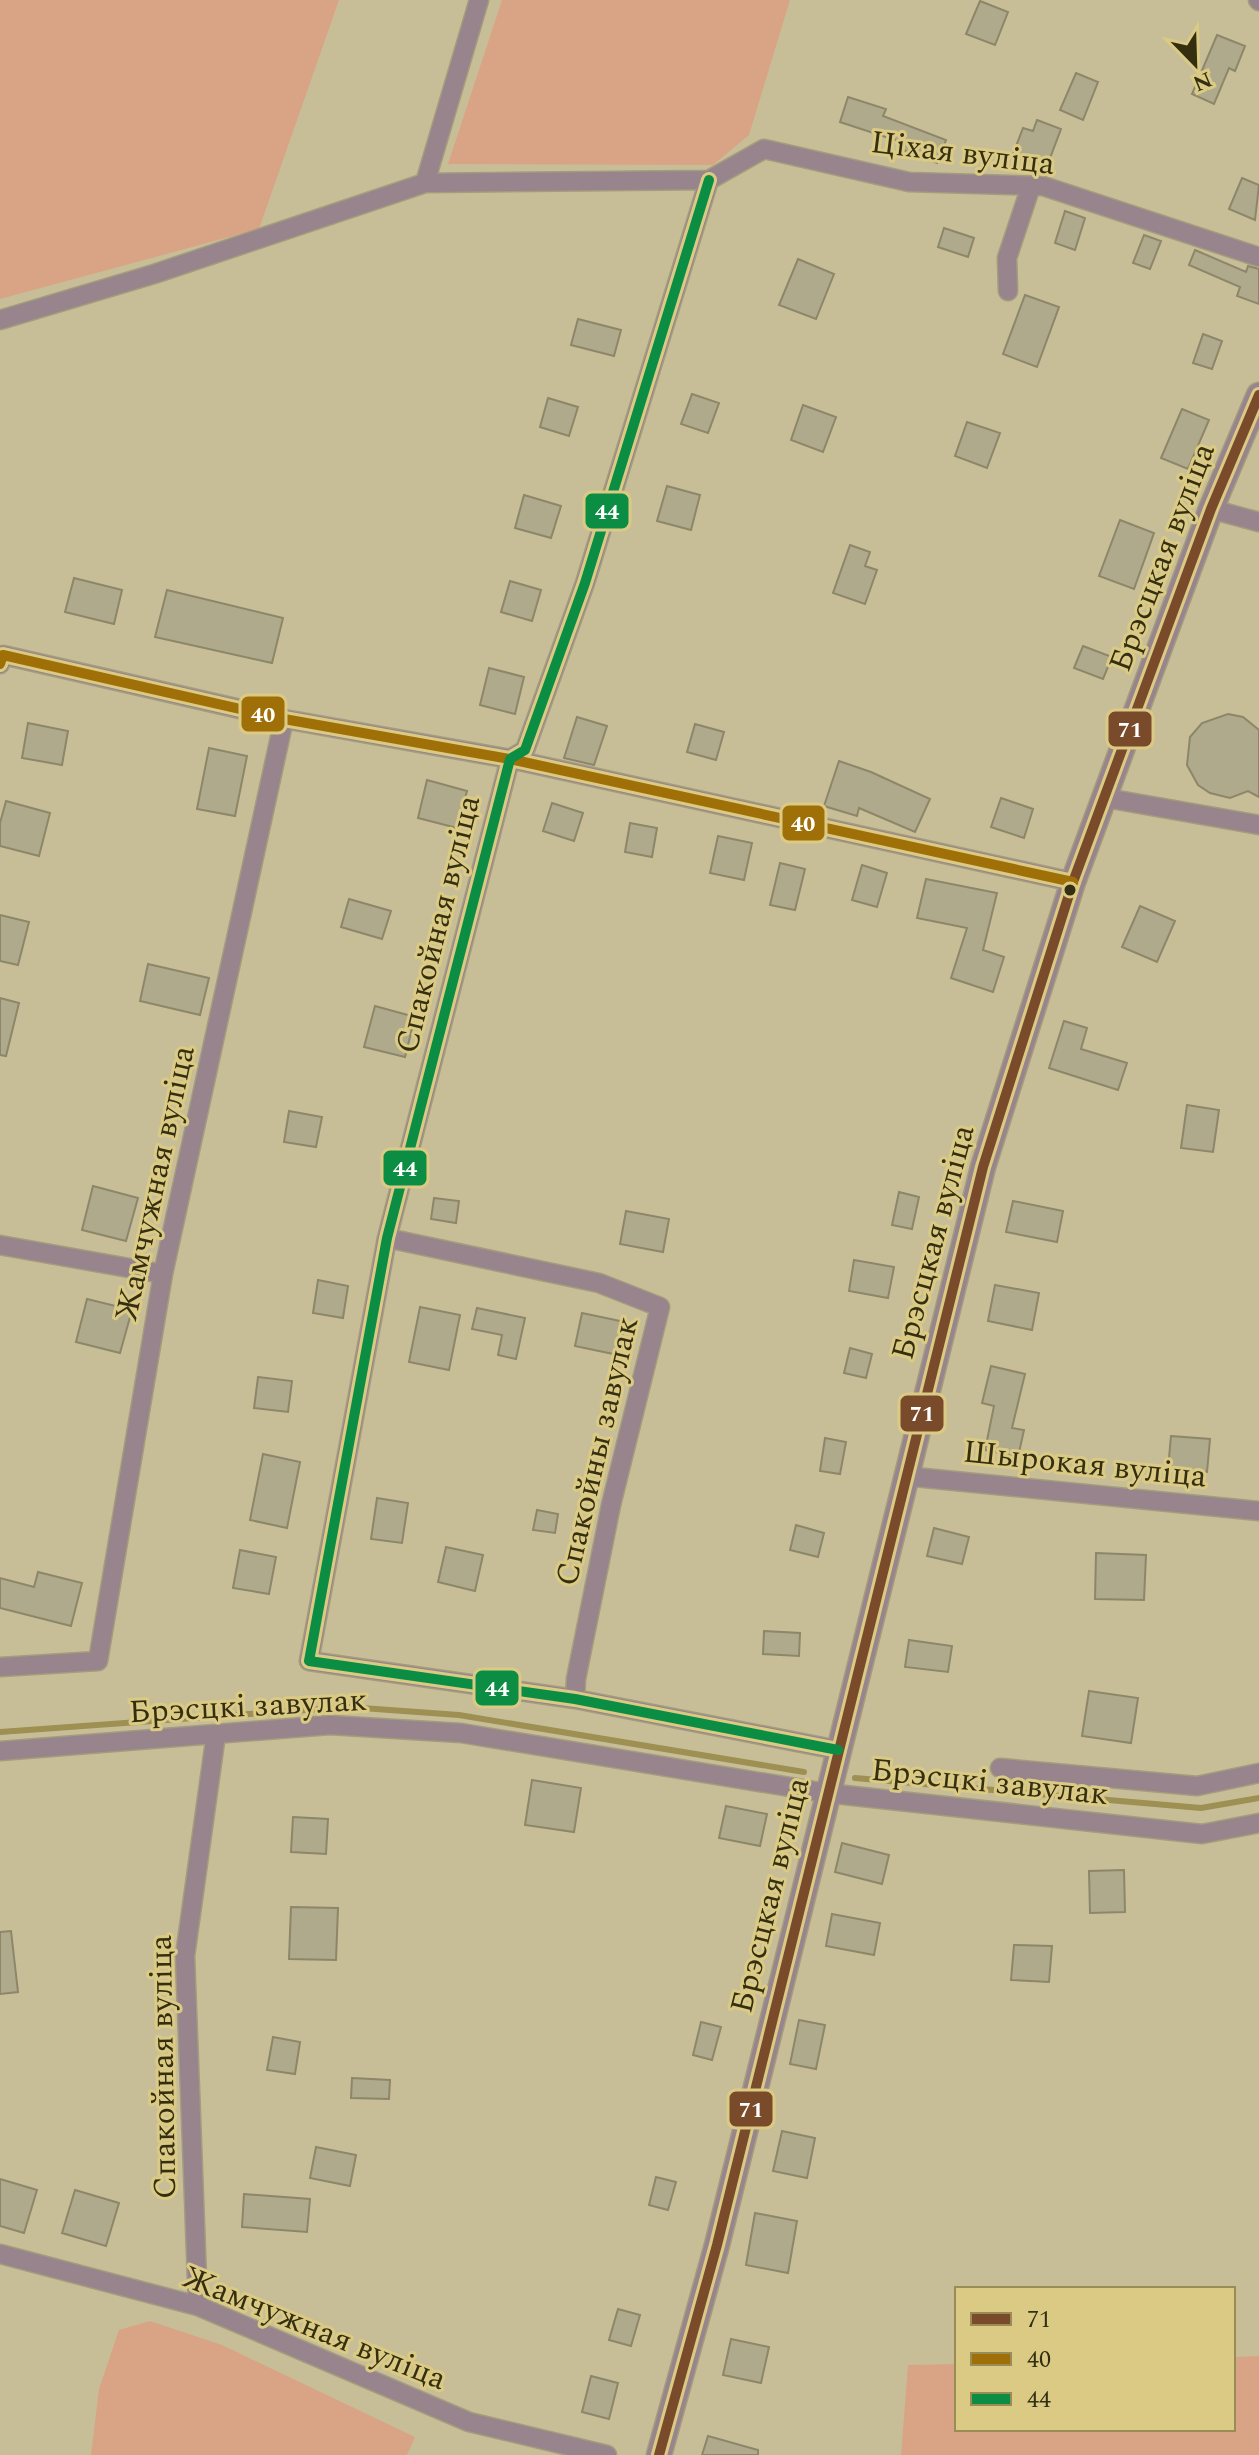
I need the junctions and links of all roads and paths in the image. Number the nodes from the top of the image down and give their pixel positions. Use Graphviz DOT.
graph roads {
  1 [pos="479,0"];
  2 [pos="709,180"];
  3 [pos="425,183"];
  4 [pos="1031,186"];
  5 [pos="1259,257"];
  6 [pos="1008,291"];
  7 [pos="0,320"];
  8 [pos="1259,395"];
  9 [pos="1211,509"];
  10 [pos="1259,522"];
  11 [pos="1,659"];
  12 [pos="284,719"];
  13 [pos="510,759"];
  14 [pos="1106,798"];
  15 [pos="1259,825"];
  16 [pos="1073,882"];
  17 [pos="387,1238"];
  18 [pos="0,1245"];
  19 [pos="163,1274"];
  20 [pos="904,1476"];
  21 [pos="1259,1511"];
  22 [pos="0,1667"];
  23 [pos="575,1699"];
  24 [pos="216,1734"];
  25 [pos="838,1750"];
  26 [pos="0,1751"];
  27 [pos="1000,1768"];
  28 [pos="1259,1773"];
  29 [pos="826,1793"];
  30 [pos="1259,1823"];
  31 [pos="0,2254"];
  32 [pos="198,2306"];
  33 [pos="607,2455"];
  34 [pos="659,2455"];
  1 -- 3 [label="street"];
  2 -- 3 [label="street"];
  2 -- 4 [label="street, Ціхая вуліца"];
  2 -- 13 [label="street, Спакойная вуліца"];
  3 -- 7 [label="street"];
  4 -- 5 [label="street, Ціхая вуліца"];
  4 -- 6 [label="street"];
  8 -- 9 [label="street, Брэсцкая вуліца"];
  9 -- 10 [label="street"];
  9 -- 14 [label="street, Брэсцкая вуліца"];
  11 -- 12 [label="street"];
  12 -- 13 [label="street"];
  12 -- 19 [label="street, Жамчужная вуліца"];
  13 -- 16 [label="street"];
  13 -- 17 [label="street, Спакойная вуліца"];
  14 -- 15 [label="street"];
  14 -- 16 [label="street, Брэсцкая вуліца"];
  16 -- 20 [label="street, Брэсцкая вуліца"];
  17 -- 23 [label="street, Спакойны завулак"];
  17 -- 23 [label="street, Спакойная вуліца"];
  18 -- 19 [label="street"];
  19 -- 22 [label="street, Жамчужная вуліца"];
  20 -- 21 [label="street, Шырокая вуліца"];
  20 -- 25 [label="street, Брэсцкая вуліца"];
  23 -- 25 [label="street"];
  24 -- 26 [label="street, Брэсцкі завулак"];
  24 -- 29 [label="street, Брэсцкі завулак"];
  24 -- 32 [label="street, Спакойная вуліца"];
  25 -- 29 [label="street, Брэсцкая вуліца"];
  27 -- 28 [label="street"];
  29 -- 30 [label="street, Брэсцкі завулак"];
  29 -- 34 [label="street, Брэсцкая вуліца"];
  31 -- 32 [label="street, Жамчужная вуліца"];
  32 -- 33 [label="street, Жамчужная вуліца"];
}
